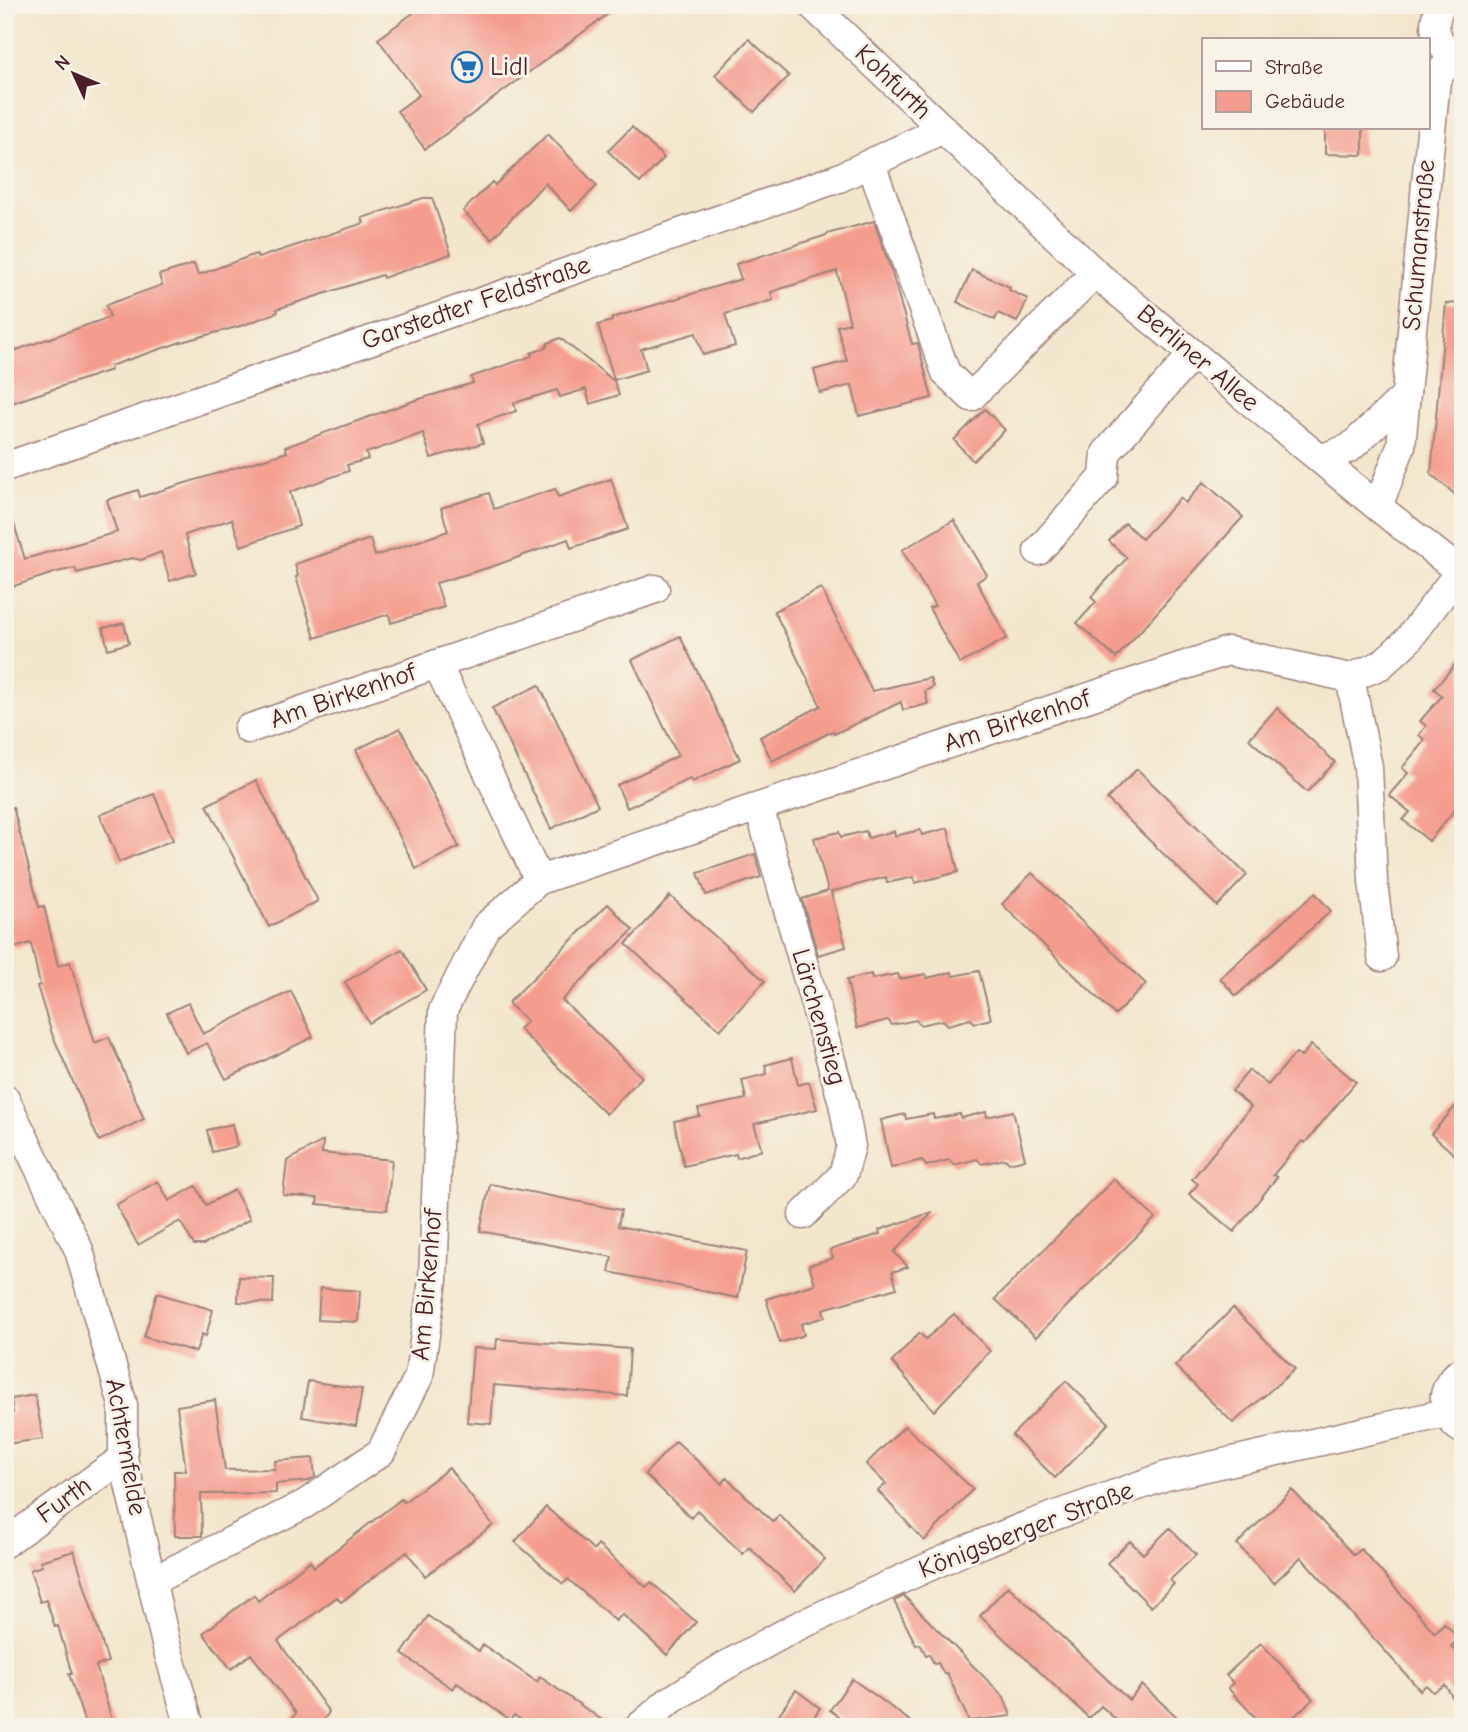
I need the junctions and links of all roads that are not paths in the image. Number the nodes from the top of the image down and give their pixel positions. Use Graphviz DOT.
graph roads {
  1 [pos="812,5"];
  2 [pos="1442,5"];
  3 [pos="1457,58"];
  4 [pos="943,130"];
  5 [pos="871,164"];
  6 [pos="1095,273"];
  7 [pos="1193,354"];
  8 [pos="1405,396"];
  9 [pos="1320,459"];
  10 [pos="5,467"];
  11 [pos="1378,507"];
  12 [pos="1038,551"];
  13 [pos="1461,573"];
  14 [pos="655,589"];
  15 [pos="437,664"];
  16 [pos="1350,678"];
  17 [pos="248,729"];
  18 [pos="759,807"];
  19 [pos="539,880"];
  20 [pos="1382,957"];
  21 [pos="5,1098"];
  22 [pos="803,1214"];
  23 [pos="1463,1370"];
  24 [pos="1454,1421"];
  25 [pos="124,1458"];
  26 [pos="5,1543"];
  27 [pos="152,1581"];
  28 [pos="190,1727"];
  29 [pos="639,1727"];
  1 -- 4 [label="street, Kohfurth"];
  2 -- 3 [label="street, Schumanstraße"];
  3 -- 8 [label="street, Schumanstraße"];
  4 -- 5 [label="street, Garstedter Feldstraße"];
  4 -- 6 [label="street, Berliner Allee"];
  5 -- 6 [label="street"];
  5 -- 10 [label="street, Garstedter Feldstraße"];
  6 -- 7 [label="street, Berliner Allee"];
  7 -- 9 [label="street, Berliner Allee"];
  7 -- 12 [label="street"];
  8 -- 9 [label="street"];
  8 -- 11 [label="street, Schumanstraße"];
  9 -- 11 [label="street, Berliner Allee"];
  11 -- 13 [label="street, Berliner Allee"];
  13 -- 16 [label="street"];
  14 -- 15 [label="street, Am Birkenhof"];
  15 -- 17 [label="street, Am Birkenhof"];
  15 -- 19 [label="street, Am Birkenhof"];
  16 -- 18 [label="street, Am Birkenhof"];
  16 -- 20 [label="street"];
  18 -- 19 [label="street, Am Birkenhof"];
  18 -- 22 [label="street, Lärchenstieg"];
  19 -- 27 [label="street, Am Birkenhof"];
  21 -- 25 [label="street, Achternfelde"];
  23 -- 24 [label="street"];
  24 -- 29 [label="street, Königsberger Straße"];
  25 -- 26 [label="street, Furth"];
  25 -- 27 [label="street, Achternfelde"];
  27 -- 28 [label="street, Achternfelde"];
}
